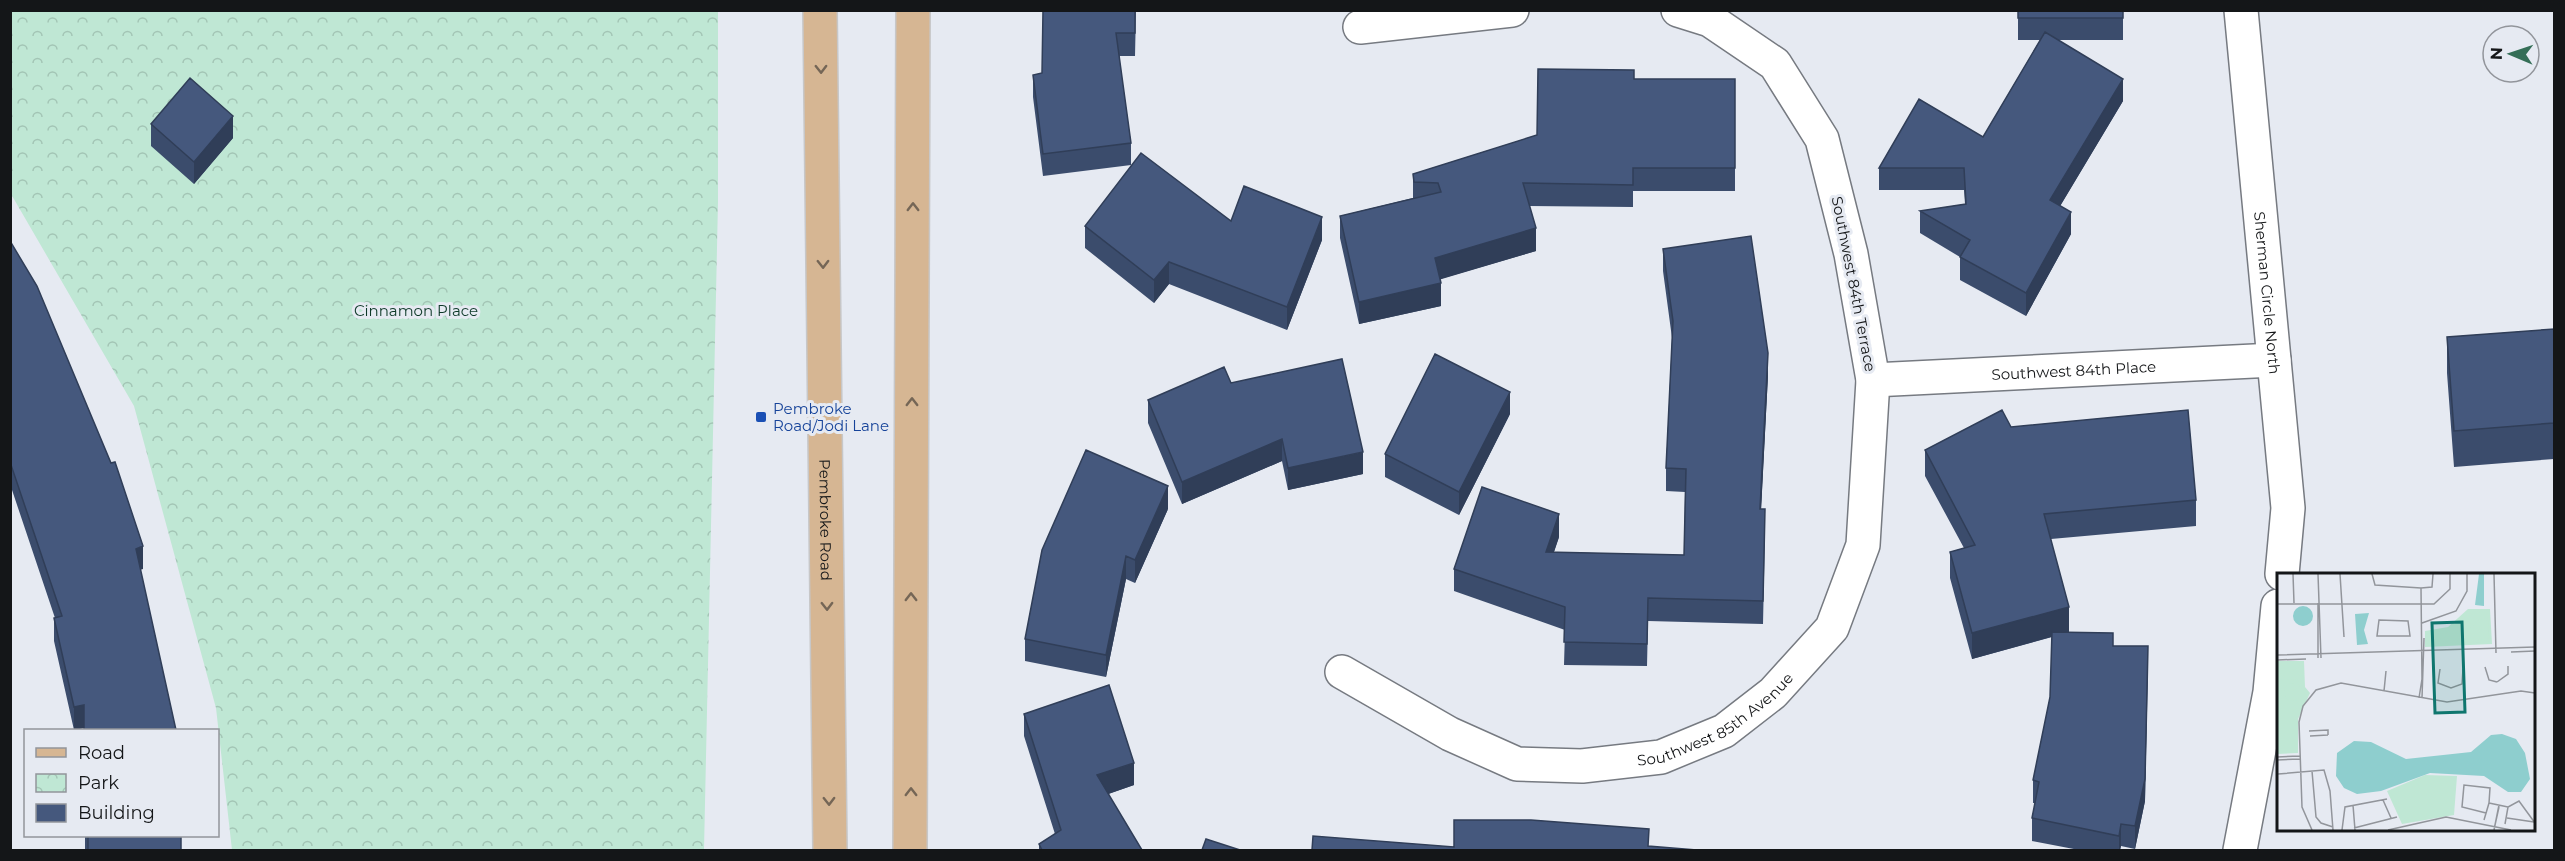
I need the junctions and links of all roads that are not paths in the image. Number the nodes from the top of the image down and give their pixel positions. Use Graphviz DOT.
graph roads {
  1 [pos="820,10"];
  2 [pos="913,10"];
  3 [pos="1512,10"];
  4 [pos="1678,10"];
  5 [pos="2241,10"];
  6 [pos="1360,27"];
  7 [pos="2274,360"];
  8 [pos="1873,380"];
  9 [pos="2282,573"];
  10 [pos="2277,617"];
  11 [pos="1342,672"];
  12 [pos="830,850"];
  13 [pos="910,850"];
  14 [pos="2240,850"];
  1 -- 12 [label="main road, Pembroke Road, one-way"];
  13 -- 2 [label="main road, one-way"];
  3 -- 6 [label="street"];
  4 -- 8 [label="street, Southwest 84th Terrace"];
  5 -- 7 [label="street, Sherman Circle North"];
  7 -- 8 [label="street, Southwest 84th Place"];
  7 -- 9 [label="street, Sherman Circle North"];
  8 -- 11 [label="street, Southwest 85th Avenue"];
  10 -- 14 [label="street"];
}
